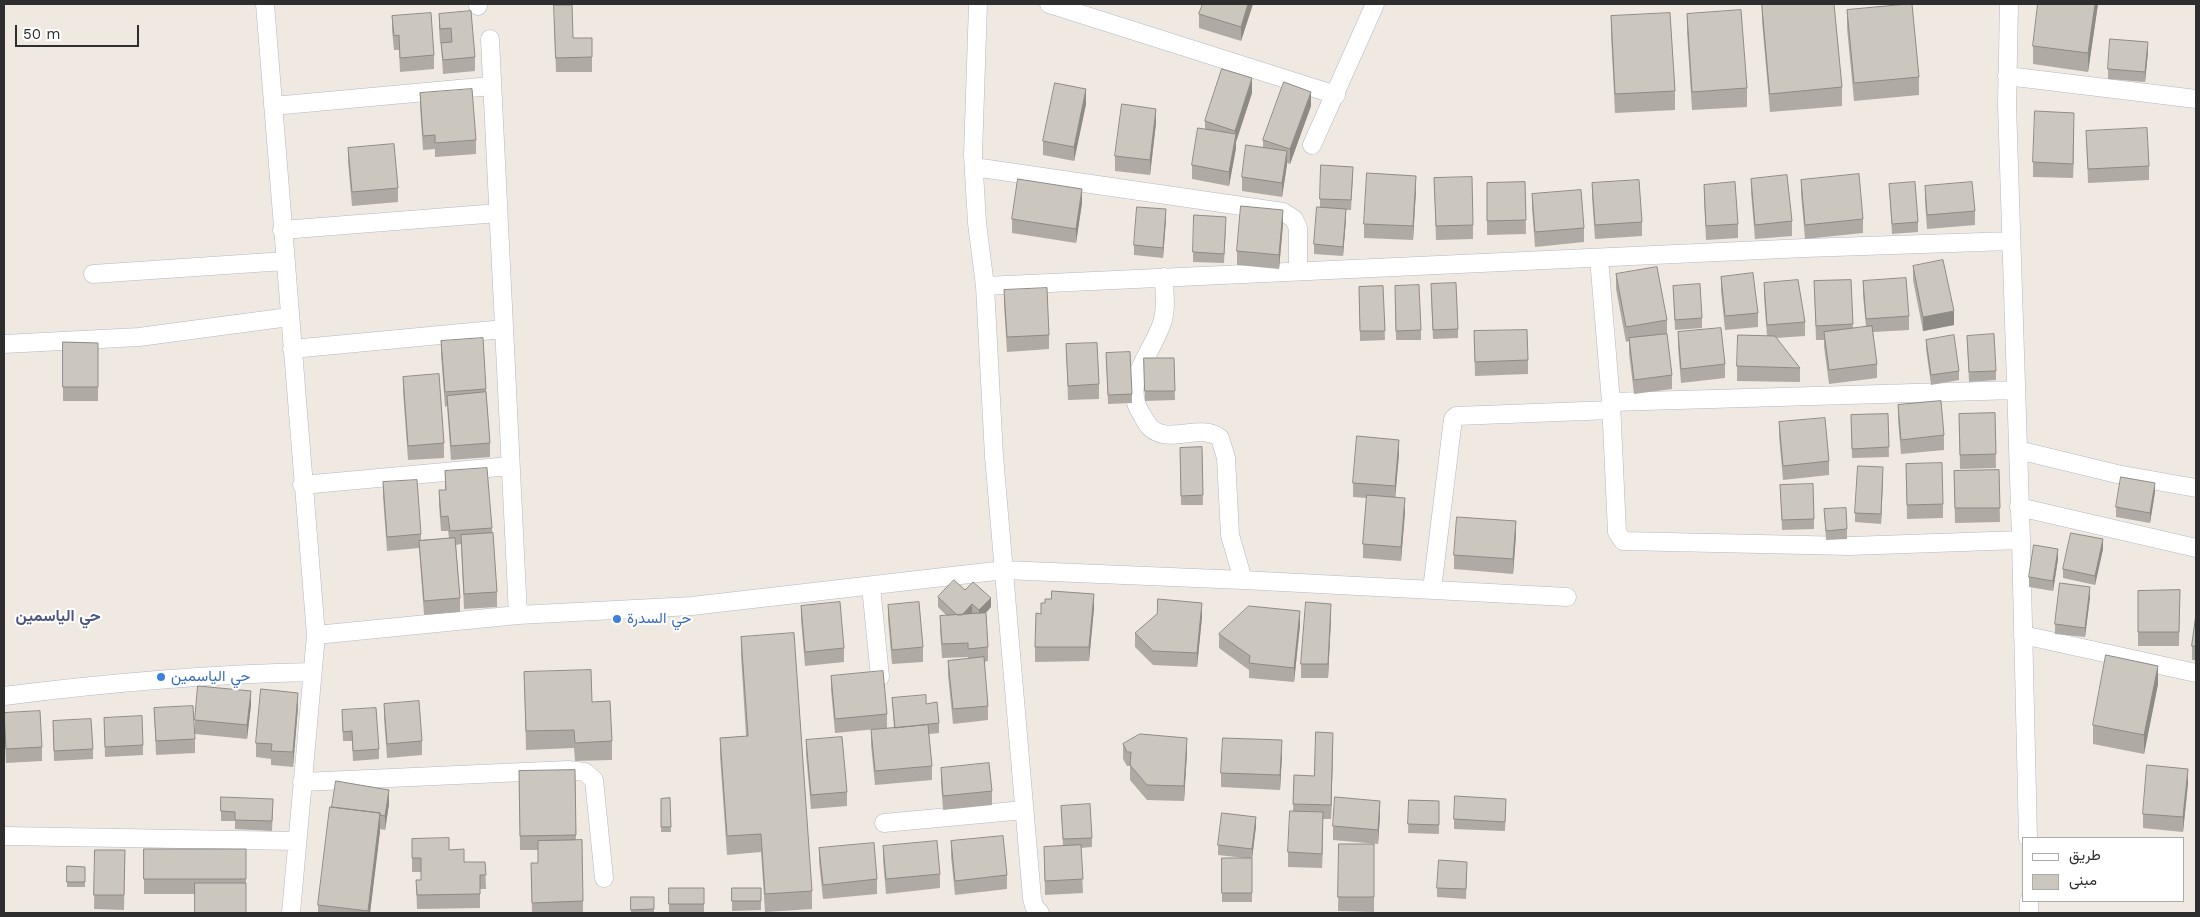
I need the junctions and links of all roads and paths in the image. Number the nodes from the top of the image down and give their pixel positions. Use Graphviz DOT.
graph roads {
  1 [pos="265,4"];
  2 [pos="978,4"];
  3 [pos="1049,4"];
  4 [pos="1375,4"];
  5 [pos="2009,4"];
  6 [pos="490,39"];
  7 [pos="2007,76"];
  8 [pos="491,86"];
  9 [pos="1336,95"];
  10 [pos="2196,99"];
  11 [pos="273,106"];
  12 [pos="1312,145"];
  13 [pos="974,167"];
  14 [pos="498,214"];
  15 [pos="282,230"];
  16 [pos="2011,241"];
  17 [pos="1599,258"];
  18 [pos="285,261"];
  19 [pos="1298,271"];
  20 [pos="93,274"];
  21 [pos="1164,277"];
  22 [pos="985,286"];
  23 [pos="289,317"];
  24 [pos="504,329"];
  25 [pos="4,344"];
  26 [pos="292,349"];
  27 [pos="2016,390"];
  28 [pos="1611,406"];
  29 [pos="2018,450"];
  30 [pos="510,466"];
  31 [pos="302,484"];
  32 [pos="2196,488"];
  33 [pos="2020,507"];
  34 [pos="2021,540"];
  35 [pos="2196,548"];
  36 [pos="1004,570"];
  37 [pos="1243,580"];
  38 [pos="871,586"];
  39 [pos="1432,589"];
  40 [pos="1567,598"];
  41 [pos="518,615"];
  42 [pos="316,635"];
  43 [pos="2022,635"];
  44 [pos="312,672"];
  45 [pos="2196,673"];
  46 [pos="880,677"];
  47 [pos="4,696"];
  48 [pos="302,782"];
  49 [pos="1024,810"];
  50 [pos="884,823"];
  51 [pos="4,836"];
  52 [pos="2028,837"];
  53 [pos="297,841"];
  54 [pos="604,878"];
  55 [pos="291,913"];
  56 [pos="1040,913"];
  1 -- 11 [label="street"];
  2 -- 13 [label="street"];
  3 -- 9 [label="street"];
  4 -- 9 [label="street"];
  5 -- 7 [label="street"];
  6 -- 8 [label="street"];
  7 -- 10 [label="street"];
  7 -- 16 [label="street"];
  8 -- 11 [label="street"];
  8 -- 14 [label="street"];
  9 -- 12 [label="street"];
  11 -- 15 [label="street"];
  13 -- 19 [label="street"];
  13 -- 22 [label="street"];
  14 -- 15 [label="street"];
  14 -- 24 [label="street"];
  15 -- 18 [label="street"];
  16 -- 17 [label="street"];
  16 -- 27 [label="street"];
  17 -- 19 [label="street"];
  17 -- 28 [label="street"];
  18 -- 20 [label="street"];
  18 -- 23 [label="street"];
  19 -- 21 [label="street"];
  21 -- 22 [label="street"];
  21 -- 37 [label="street"];
  22 -- 36 [label="street"];
  23 -- 25 [label="street"];
  23 -- 26 [label="street"];
  24 -- 26 [label="street"];
  24 -- 30 [label="street"];
  26 -- 31 [label="street"];
  27 -- 28 [label="street"];
  27 -- 29 [label="street"];
  28 -- 34 [label="street"];
  28 -- 39 [label="street"];
  29 -- 32 [label="street"];
  29 -- 33 [label="street"];
  30 -- 31 [label="street"];
  30 -- 41 [label="street"];
  31 -- 42 [label="street"];
  33 -- 34 [label="street"];
  33 -- 35 [label="street"];
  34 -- 43 [label="street"];
  36 -- 37 [label="street"];
  36 -- 38 [label="street"];
  36 -- 49 [label="street"];
  37 -- 39 [label="street"];
  38 -- 41 [label="street"];
  38 -- 46 [label="street"];
  39 -- 40 [label="street"];
  41 -- 42 [label="street"];
  42 -- 44 [label="street"];
  43 -- 45 [label="street"];
  43 -- 52 [label="street"];
  44 -- 47 [label="street"];
  44 -- 48 [label="street"];
  48 -- 53 [label="street"];
  48 -- 54 [label="street"];
  49 -- 50 [label="street"];
  49 -- 56 [label="street"];
  51 -- 53 [label="street"];
  53 -- 55 [label="street"];
}
